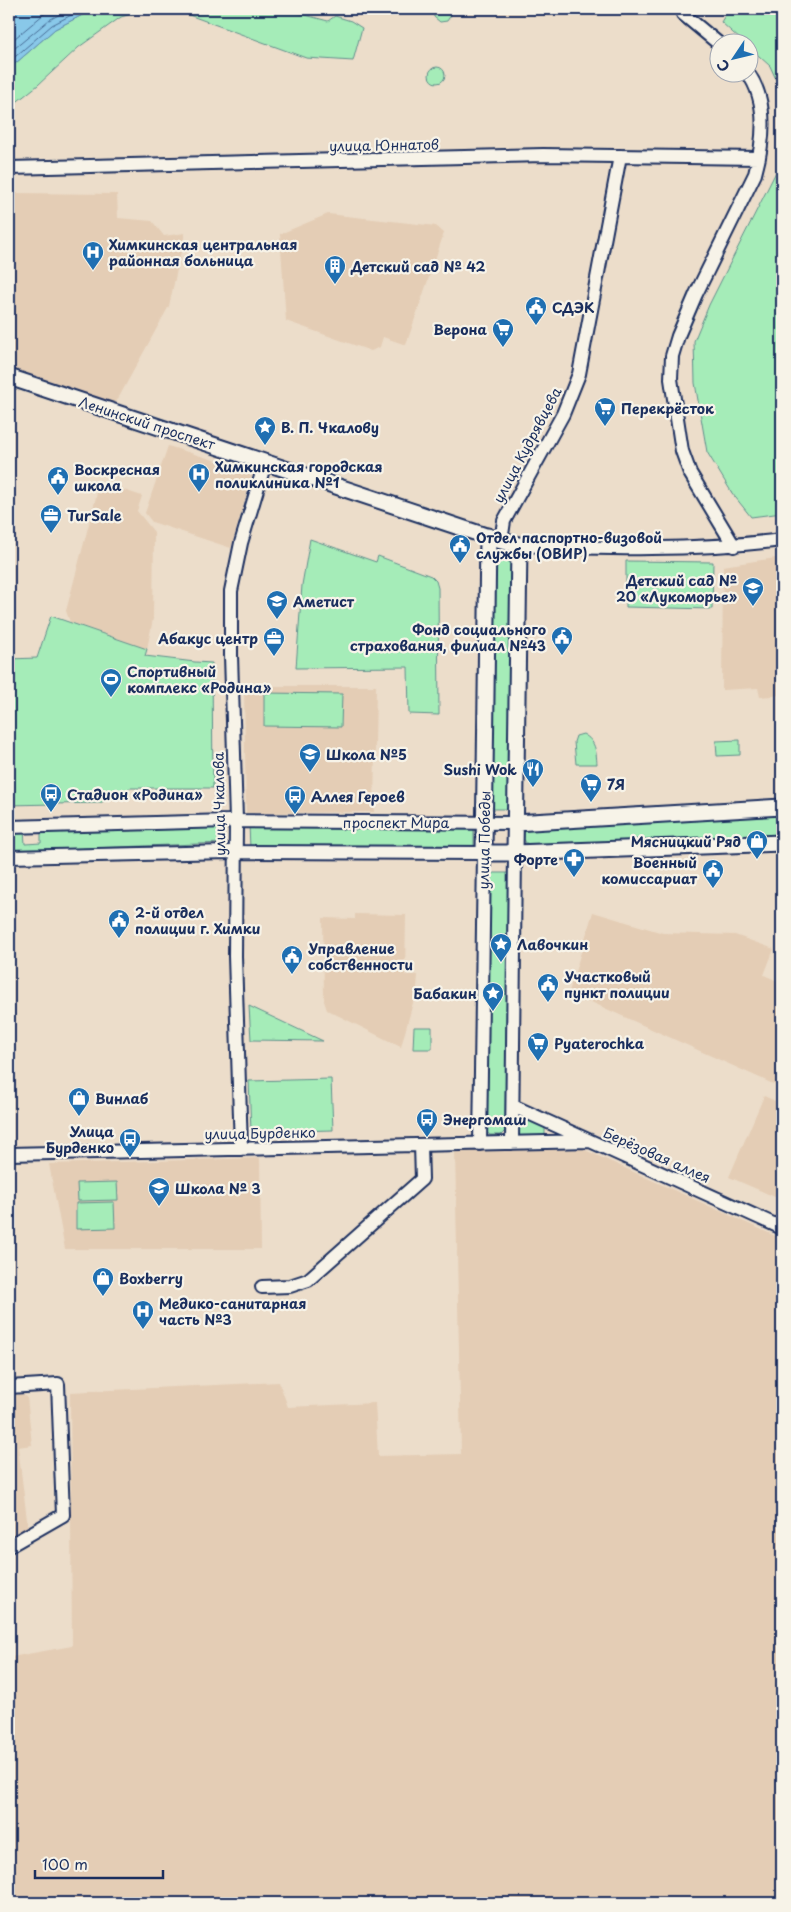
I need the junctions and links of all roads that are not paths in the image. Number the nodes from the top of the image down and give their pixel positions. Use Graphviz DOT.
graph roads {
  1 [pos="682,14"];
  2 [pos="708,35"];
  3 [pos="754,82"];
  4 [pos="620,156"];
  5 [pos="759,158"];
  6 [pos="9,168"];
  7 [pos="9,377"];
  8 [pos="265,462"];
  9 [pos="495,538"];
  10 [pos="782,540"];
  11 [pos="519,545"];
  12 [pos="734,546"];
  13 [pos="782,807"];
  14 [pos="236,820"];
  15 [pos="484,822"];
  16 [pos="515,823"];
  17 [pos="9,827"];
  18 [pos="782,842"];
  19 [pos="236,852"];
  20 [pos="484,853"];
  21 [pos="515,853"];
  22 [pos="9,857"];
  23 [pos="512,1106"];
  24 [pos="590,1141"];
  25 [pos="512,1143"];
  26 [pos="480,1144"];
  27 [pos="420,1145"];
  28 [pos="241,1149"];
  29 [pos="9,1154"];
  30 [pos="782,1228"];
  31 [pos="262,1287"];
  32 [pos="9,1386"];
  33 [pos="9,1546"];
  1 -- 2 [label="street"];
  3 -- 5 [label="street"];
  4 -- 5 [label="street, улица Юннатов"];
  4 -- 6 [label="street, улица Юннатов"];
  4 -- 9 [label="street, улица Кудрявцева"];
  5 -- 12 [label="street"];
  7 -- 8 [label="main road, Ленинский проспект"];
  8 -- 9 [label="main road, Ленинский проспект"];
  8 -- 14 [label="street, улица Чкалова"];
  9 -- 11 [label="main road, Ленинский проспект"];
  9 -- 15 [label="main road, улица Победы"];
  10 -- 12 [label="street, Ленинский проспект"];
  11 -- 12 [label="street, Ленинский проспект"];
  11 -- 16 [label="main road"];
  13 -- 16 [label="main road, проспект Мира"];
  14 -- 15 [label="street, проспект Мира"];
  14 -- 17 [label="street, проспект Мира"];
  14 -- 19 [label="street, улица Чкалова"];
  15 -- 16 [label="street, проспект Мира"];
  15 -- 20 [label="main road, улица Победы"];
  16 -- 21 [label="main road"];
  18 -- 21 [label="main road"];
  19 -- 20 [label="street"];
  19 -- 22 [label="street"];
  19 -- 28 [label="street, улица Чкалова"];
  20 -- 21 [label="main road"];
  20 -- 26 [label="street, улица Победы"];
  21 -- 23 [label="street"];
  23 -- 24 [label="street"];
  23 -- 25 [label="street"];
  24 -- 25 [label="street, Берёзовая аллея"];
  24 -- 30 [label="street, Берёзовая аллея"];
  25 -- 26 [label="street, улица Бурденко"];
  26 -- 27 [label="street, улица Бурденко"];
  27 -- 28 [label="street, улица Бурденко"];
  27 -- 31 [label="street"];
  28 -- 29 [label="street, улица Бурденко"];
  32 -- 33 [label="street"];
}
